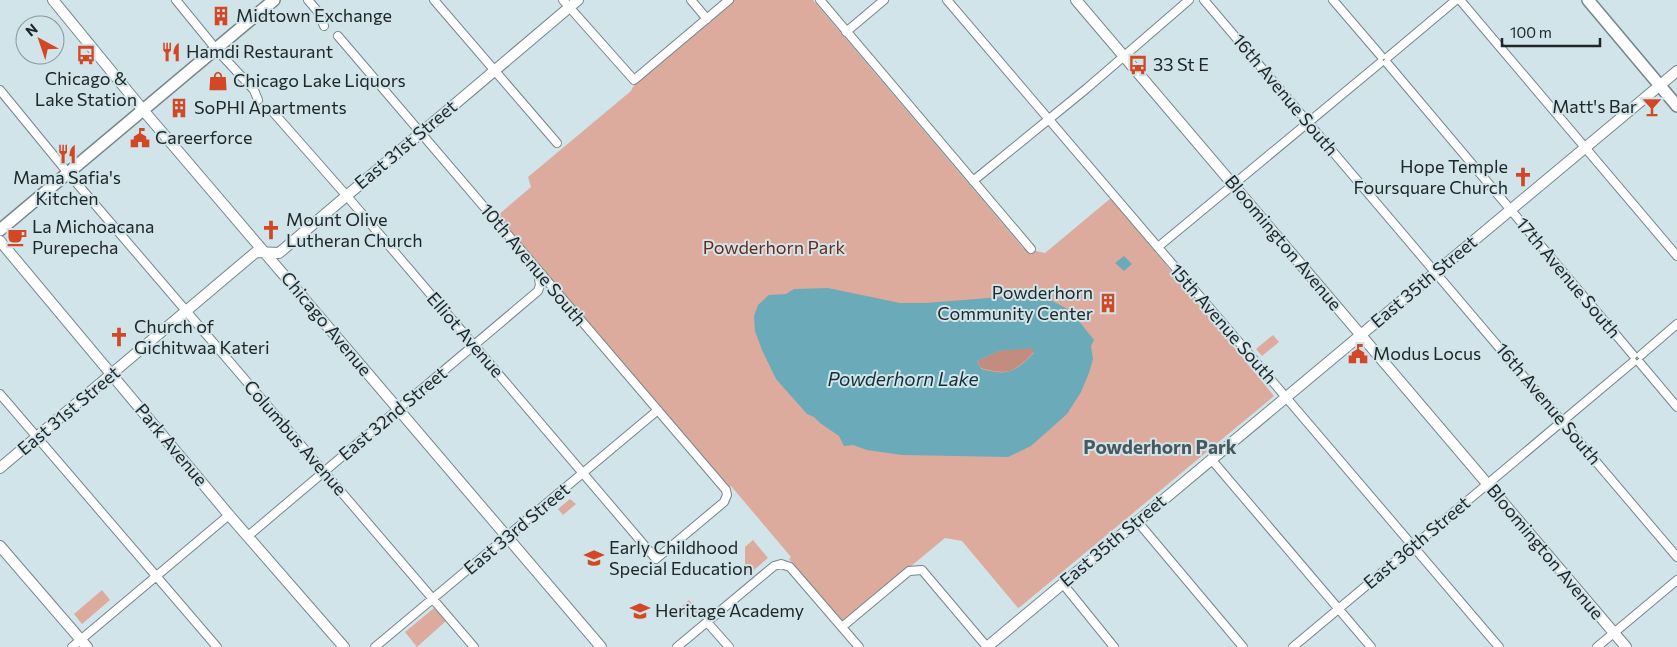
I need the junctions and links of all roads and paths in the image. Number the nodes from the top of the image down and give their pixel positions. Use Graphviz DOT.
graph roads {
  1 [pos="53,0"];
  2 [pos="176,0"];
  3 [pos="274,0"];
  4 [pos="308,0"];
  5 [pos="434,0"];
  6 [pos="691,0"];
  7 [pos="729,0"];
  8 [pos="820,0"];
  9 [pos="884,0"];
  10 [pos="948,0"];
  11 [pos="1076,0"];
  12 [pos="1190,0"];
  13 [pos="1204,0"];
  14 [pos="1333,0"];
  15 [pos="1456,0"];
  16 [pos="1460,0"];
  17 [pos="1588,0"];
  18 [pos="570,2"];
  19 [pos="706,19"];
  20 [pos="324,26"];
  21 [pos="846,32"];
  22 [pos="338,36"];
  23 [pos="216,49"];
  24 [pos="1124,56"];
  25 [pos="1384,60"];
  26 [pos="494,71"];
  27 [pos="1677,71"];
  28 [pos="1660,85"];
  29 [pos="0,90"];
  30 [pos="258,100"];
  31 [pos="1677,106"];
  32 [pos="143,110"];
  33 [pos="273,112"];
  34 [pos="1050,118"];
  35 [pos="1309,123"];
  36 [pos="420,133"];
  37 [pos="557,143"];
  38 [pos="1585,147"];
  39 [pos="68,173"];
  40 [pos="973,181"];
  41 [pos="1234,185"];
  42 [pos="346,195"];
  43 [pos="1511,209"];
  44 [pos="0,230"];
  45 [pos="0,241"];
  46 [pos="1158,247"];
  47 [pos="1031,248"];
  48 [pos="267,254"];
  49 [pos="1677,256"];
  50 [pos="538,271"];
  51 [pos="1436,272"];
  52 [pos="553,289"];
  53 [pos="538,291"];
  54 [pos="186,311"];
  55 [pos="1677,324"];
  56 [pos="1361,334"];
  57 [pos="474,345"];
  58 [pos="1637,359"];
  59 [pos="112,374"];
  60 [pos="0,394"];
  61 [pos="1286,396"];
  62 [pos="1677,407"];
  63 [pos="398,409"];
  64 [pos="658,410"];
  65 [pos="1562,421"];
  66 [pos="37,437"];
  67 [pos="1211,459"];
  68 [pos="0,468"];
  69 [pos="324,472"];
  70 [pos="583,474"];
  71 [pos="1488,484"];
  72 [pos="230,515"];
  73 [pos="1137,521"];
  74 [pos="248,536"];
  75 [pos="508,537"];
  76 [pos="0,546"];
  77 [pos="1413,546"];
  78 [pos="1677,557"];
  79 [pos="656,559"];
  80 [pos="156,576"];
  81 [pos="1677,580"];
  82 [pos="1063,584"];
  83 [pos="433,599"];
  84 [pos="1338,608"];
  85 [pos="707,622"];
  86 [pos="842,626"];
  87 [pos="1614,633"];
  88 [pos="84,643"];
  89 [pos="72,647"];
  90 [pos="217,647"];
  91 [pos="344,647"];
  92 [pos="375,647"];
  93 [pos="474,647"];
  94 [pos="601,647"];
  95 [pos="677,647"];
  96 [pos="729,647"];
  97 [pos="859,647"];
  98 [pos="987,647"];
  99 [pos="1114,647"];
  100 [pos="1243,647"];
  101 [pos="1292,647"];
  102 [pos="1371,647"];
  103 [pos="1498,647"];
  104 [pos="1597,647"];
  105 [pos="1626,647"];
  1 -- 32 [label="street, Chicago Avenue"];
  2 -- 23 [label="street"];
  3 -- 23 [label="main road"];
  4 -- 20 [label="street"];
  5 -- 26 [label="street"];
  6 -- 19 [label="street"];
  7 -- 19 [label="street"];
  8 -- 21 [label="street"];
  9 -- 21 [label="street"];
  10 -- 34 [label="street, 15th Avenue South"];
  11 -- 24 [label="street, Bloomington Avenue"];
  12 -- 24 [label="street"];
  13 -- 35 [label="street, 16th Avenue South"];
  14 -- 25 [label="street, 17th Avenue South"];
  15 -- 25 [label="street"];
  16 -- 38 [label="street"];
  17 -- 28 [label="main road"];
  18 -- 19 [label="street"];
  18 -- 26 [label="street, East 31st Street"];
  21 -- 40 [label="street"];
  22 -- 36 [label="street, 10th Avenue South"];
  23 -- 30 [label="street"];
  23 -- 32 [label="main road"];
  24 -- 34 [label="street"];
  24 -- 41 [label="street, Bloomington Avenue"];
  25 -- 35 [label="street"];
  25 -- 43 [label="street, 17th Avenue South"];
  26 -- 36 [label="street, East 31st Street"];
  26 -- 37 [label="street"];
  27 -- 28 [label="street, East 35th Street"];
  28 -- 31 [label="main road"];
  28 -- 38 [label="street, East 35th Street"];
  29 -- 39 [label="street, Columbus Avenue"];
  32 -- 39 [label="main road"];
  32 -- 48 [label="street, Chicago Avenue"];
  33 -- 42 [label="street, Elliot Avenue"];
  34 -- 40 [label="street"];
  34 -- 46 [label="street, 15th Avenue South"];
  35 -- 41 [label="street"];
  35 -- 51 [label="street, 16th Avenue South"];
  36 -- 42 [label="street, East 31st Street"];
  36 -- 50 [label="street, 10th Avenue South"];
  38 -- 43 [label="street, East 35th Street"];
  38 -- 49 [label="street"];
  39 -- 44 [label="main road"];
  39 -- 54 [label="street, Columbus Avenue"];
  40 -- 47 [label="street"];
  41 -- 46 [label="street"];
  41 -- 56 [label="street, Bloomington Avenue"];
  42 -- 48 [label="street, East 31st Street"];
  42 -- 57 [label="street, Elliot Avenue"];
  43 -- 51 [label="street, East 35th Street"];
  43 -- 58 [label="street, 17th Avenue South"];
  45 -- 59 [label="street, Park Avenue"];
  46 -- 61 [label="street, 15th Avenue South"];
  48 -- 54 [label="street, East 31st Street"];
  48 -- 63 [label="street, Chicago Avenue"];
  50 -- 52 [label="street, 10th Avenue South"];
  50 -- 53 [label="street"];
  51 -- 56 [label="street, East 35th Street"];
  51 -- 65 [label="street, 16th Avenue South"];
  52 -- 53 [label="street"];
  52 -- 64 [label="street, 10th Avenue South"];
  53 -- 57 [label="street, East 32nd Street"];
  54 -- 59 [label="street, East 31st Street"];
  54 -- 69 [label="street, Columbus Avenue"];
  55 -- 58 [label="street, East 36th Street"];
  56 -- 61 [label="street, East 35th Street"];
  56 -- 71 [label="street, Bloomington Avenue"];
  57 -- 63 [label="street, East 32nd Street"];
  57 -- 70 [label="street, Elliot Avenue"];
  58 -- 62 [label="street, 17th Avenue South"];
  58 -- 65 [label="street, East 36th Street"];
  59 -- 66 [label="street, East 31st Street"];
  59 -- 72 [label="street, Park Avenue"];
  60 -- 66 [label="street"];
  61 -- 67 [label="street, East 35th Street"];
  61 -- 77 [label="street, 15th Avenue South"];
  63 -- 69 [label="street, East 32nd Street"];
  63 -- 75 [label="street, Chicago Avenue"];
  64 -- 70 [label="street, East 33rd Street"];
  64 -- 79 [label="street, 10th Avenue South"];
  65 -- 71 [label="street, East 36th Street"];
  65 -- 78 [label="street, 16th Avenue South"];
  66 -- 68 [label="street, East 31st Street"];
  66 -- 80 [label="street"];
  67 -- 73 [label="street, East 35th Street"];
  67 -- 84 [label="street"];
  69 -- 74 [label="street, East 32nd Street"];
  69 -- 83 [label="street, Columbus Avenue"];
  70 -- 75 [label="street, East 33rd Street"];
  70 -- 79 [label="street, Elliot Avenue"];
  71 -- 77 [label="street, East 36th Street"];
  71 -- 87 [label="street, Bloomington Avenue"];
  72 -- 74 [label="street, Park Avenue"];
  72 -- 80 [label="street"];
  73 -- 82 [label="street, East 35th Street"];
  73 -- 100 [label="street"];
  74 -- 91 [label="street, Park Avenue"];
  75 -- 83 [label="street, East 33rd Street"];
  75 -- 94 [label="street, Chicago Avenue"];
  76 -- 88 [label="street"];
  77 -- 84 [label="street, East 36th Street"];
  77 -- 103 [label="street, 15th Avenue South"];
  80 -- 88 [label="street"];
  80 -- 90 [label="street"];
  81 -- 87 [label="street"];
  82 -- 98 [label="street, East 35th Street"];
  82 -- 99 [label="street"];
  83 -- 92 [label="street, East 33rd Street"];
  83 -- 93 [label="street, Columbus Avenue"];
  84 -- 101 [label="street, East 36th Street"];
  84 -- 102 [label="street"];
  85 -- 86 [label="street"];
  85 -- 95 [label="street"];
  85 -- 96 [label="street"];
  86 -- 97 [label="street"];
  86 -- 98 [label="street"];
  87 -- 104 [label="street"];
  87 -- 105 [label="street, Bloomington Avenue"];
  88 -- 89 [label="street"];
}
